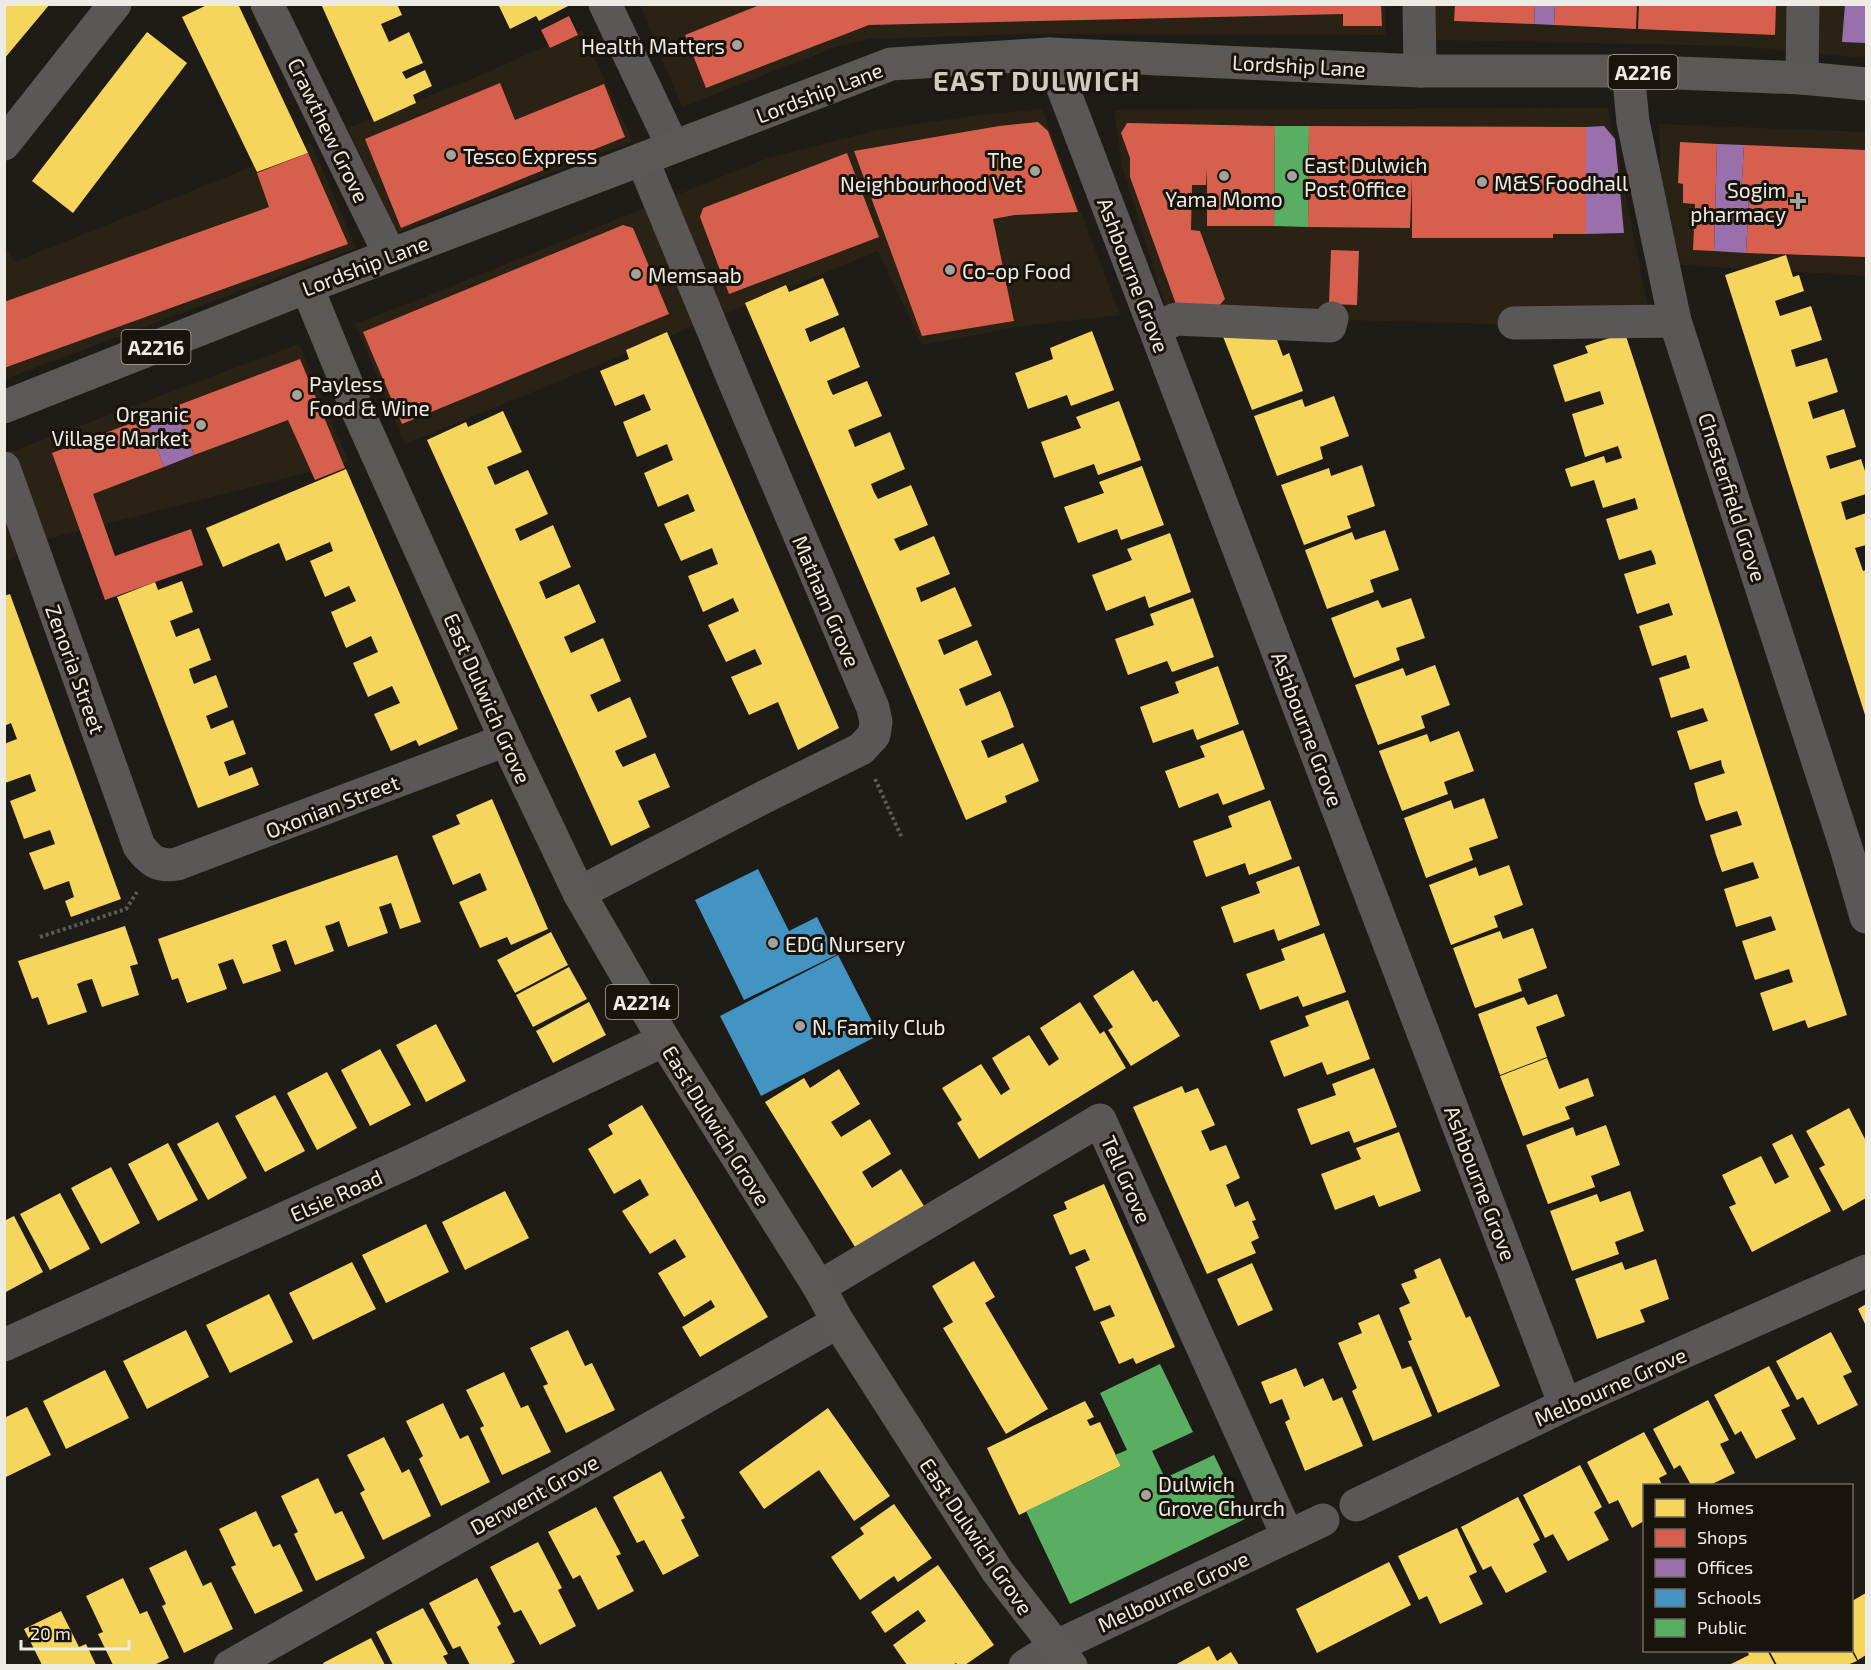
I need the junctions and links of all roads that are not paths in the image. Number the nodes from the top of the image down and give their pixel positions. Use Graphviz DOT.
graph roads {
  1 [pos="115,4"];
  2 [pos="267,4"];
  3 [pos="605,4"];
  4 [pos="1419,4"];
  5 [pos="1803,4"];
  6 [pos="1050,54"];
  7 [pos="1420,71"];
  8 [pos="1628,71"];
  9 [pos="1802,78"];
  10 [pos="1866,84"];
  11 [pos="4,144"];
  12 [pos="673,147"];
  13 [pos="642,159"];
  14 [pos="390,255"];
  15 [pos="307,287"];
  16 [pos="1332,318"];
  17 [pos="1675,321"];
  18 [pos="1514,323"];
  19 [pos="1155,329"];
  20 [pos="4,407"];
  21 [pos="4,468"];
  22 [pos="506,740"];
  23 [pos="156,864"];
  24 [pos="579,893"];
  25 [pos="1866,917"];
  26 [pos="664,1040"];
  27 [pos="1866,1271"];
  28 [pos="819,1287"];
  29 [pos="838,1322"];
  30 [pos="4,1345"];
  31 [pos="1565,1405"];
  32 [pos="1356,1505"];
  33 [pos="1323,1520"];
  34 [pos="1288,1537"];
  35 [pos="1063,1656"];
  36 [pos="230,1665"];
  37 [pos="1025,1665"];
  1 -- 11 [label="street"];
  2 -- 14 [label="street, Crawthew Grove"];
  3 -- 12 [label="street"];
  4 -- 7 [label="street"];
  5 -- 9 [label="street"];
  6 -- 7 [label="main road, Lordship Lane / A2216"];
  6 -- 12 [label="main road, Lordship Lane / A2216"];
  6 -- 19 [label="street, Ashbourne Grove"];
  7 -- 8 [label="main road, Lordship Lane / A2216"];
  8 -- 9 [label="main road, Lordship Lane / A2216"];
  8 -- 17 [label="street, Chesterfield Grove"];
  9 -- 10 [label="main road, Lordship Lane / A2216"];
  12 -- 13 [label="main road, Lordship Lane / A2216"];
  13 -- 14 [label="main road, Lordship Lane / A2216"];
  13 -- 24 [label="street, Matham Grove"];
  14 -- 15 [label="main road, Lordship Lane / A2216"];
  15 -- 20 [label="main road, Lordship Lane / A2216"];
  15 -- 22 [label="main road, East Dulwich Grove / A2214"];
  16 -- 19 [label="street"];
  17 -- 18 [label="street"];
  17 -- 25 [label="street, Chesterfield Grove"];
  19 -- 31 [label="street, Ashbourne Grove"];
  21 -- 23 [label="street, Zenoria Street"];
  22 -- 23 [label="street, Oxonian Street"];
  22 -- 24 [label="main road, East Dulwich Grove / A2214"];
  24 -- 26 [label="main road, East Dulwich Grove / A2214"];
  26 -- 28 [label="main road, East Dulwich Grove / A2214"];
  26 -- 30 [label="street, Elsie Road"];
  27 -- 31 [label="street, Melbourne Grove"];
  28 -- 29 [label="main road, East Dulwich Grove / A2214"];
  28 -- 34 [label="street, Tell Grove"];
  29 -- 35 [label="main road, East Dulwich Grove / A2214"];
  29 -- 36 [label="street, Derwent Grove"];
  31 -- 32 [label="street, Melbourne Grove"];
  33 -- 34 [label="street, Melbourne Grove"];
  34 -- 35 [label="street, Melbourne Grove"];
  35 -- 37 [label="street, Melbourne Grove"];
}
